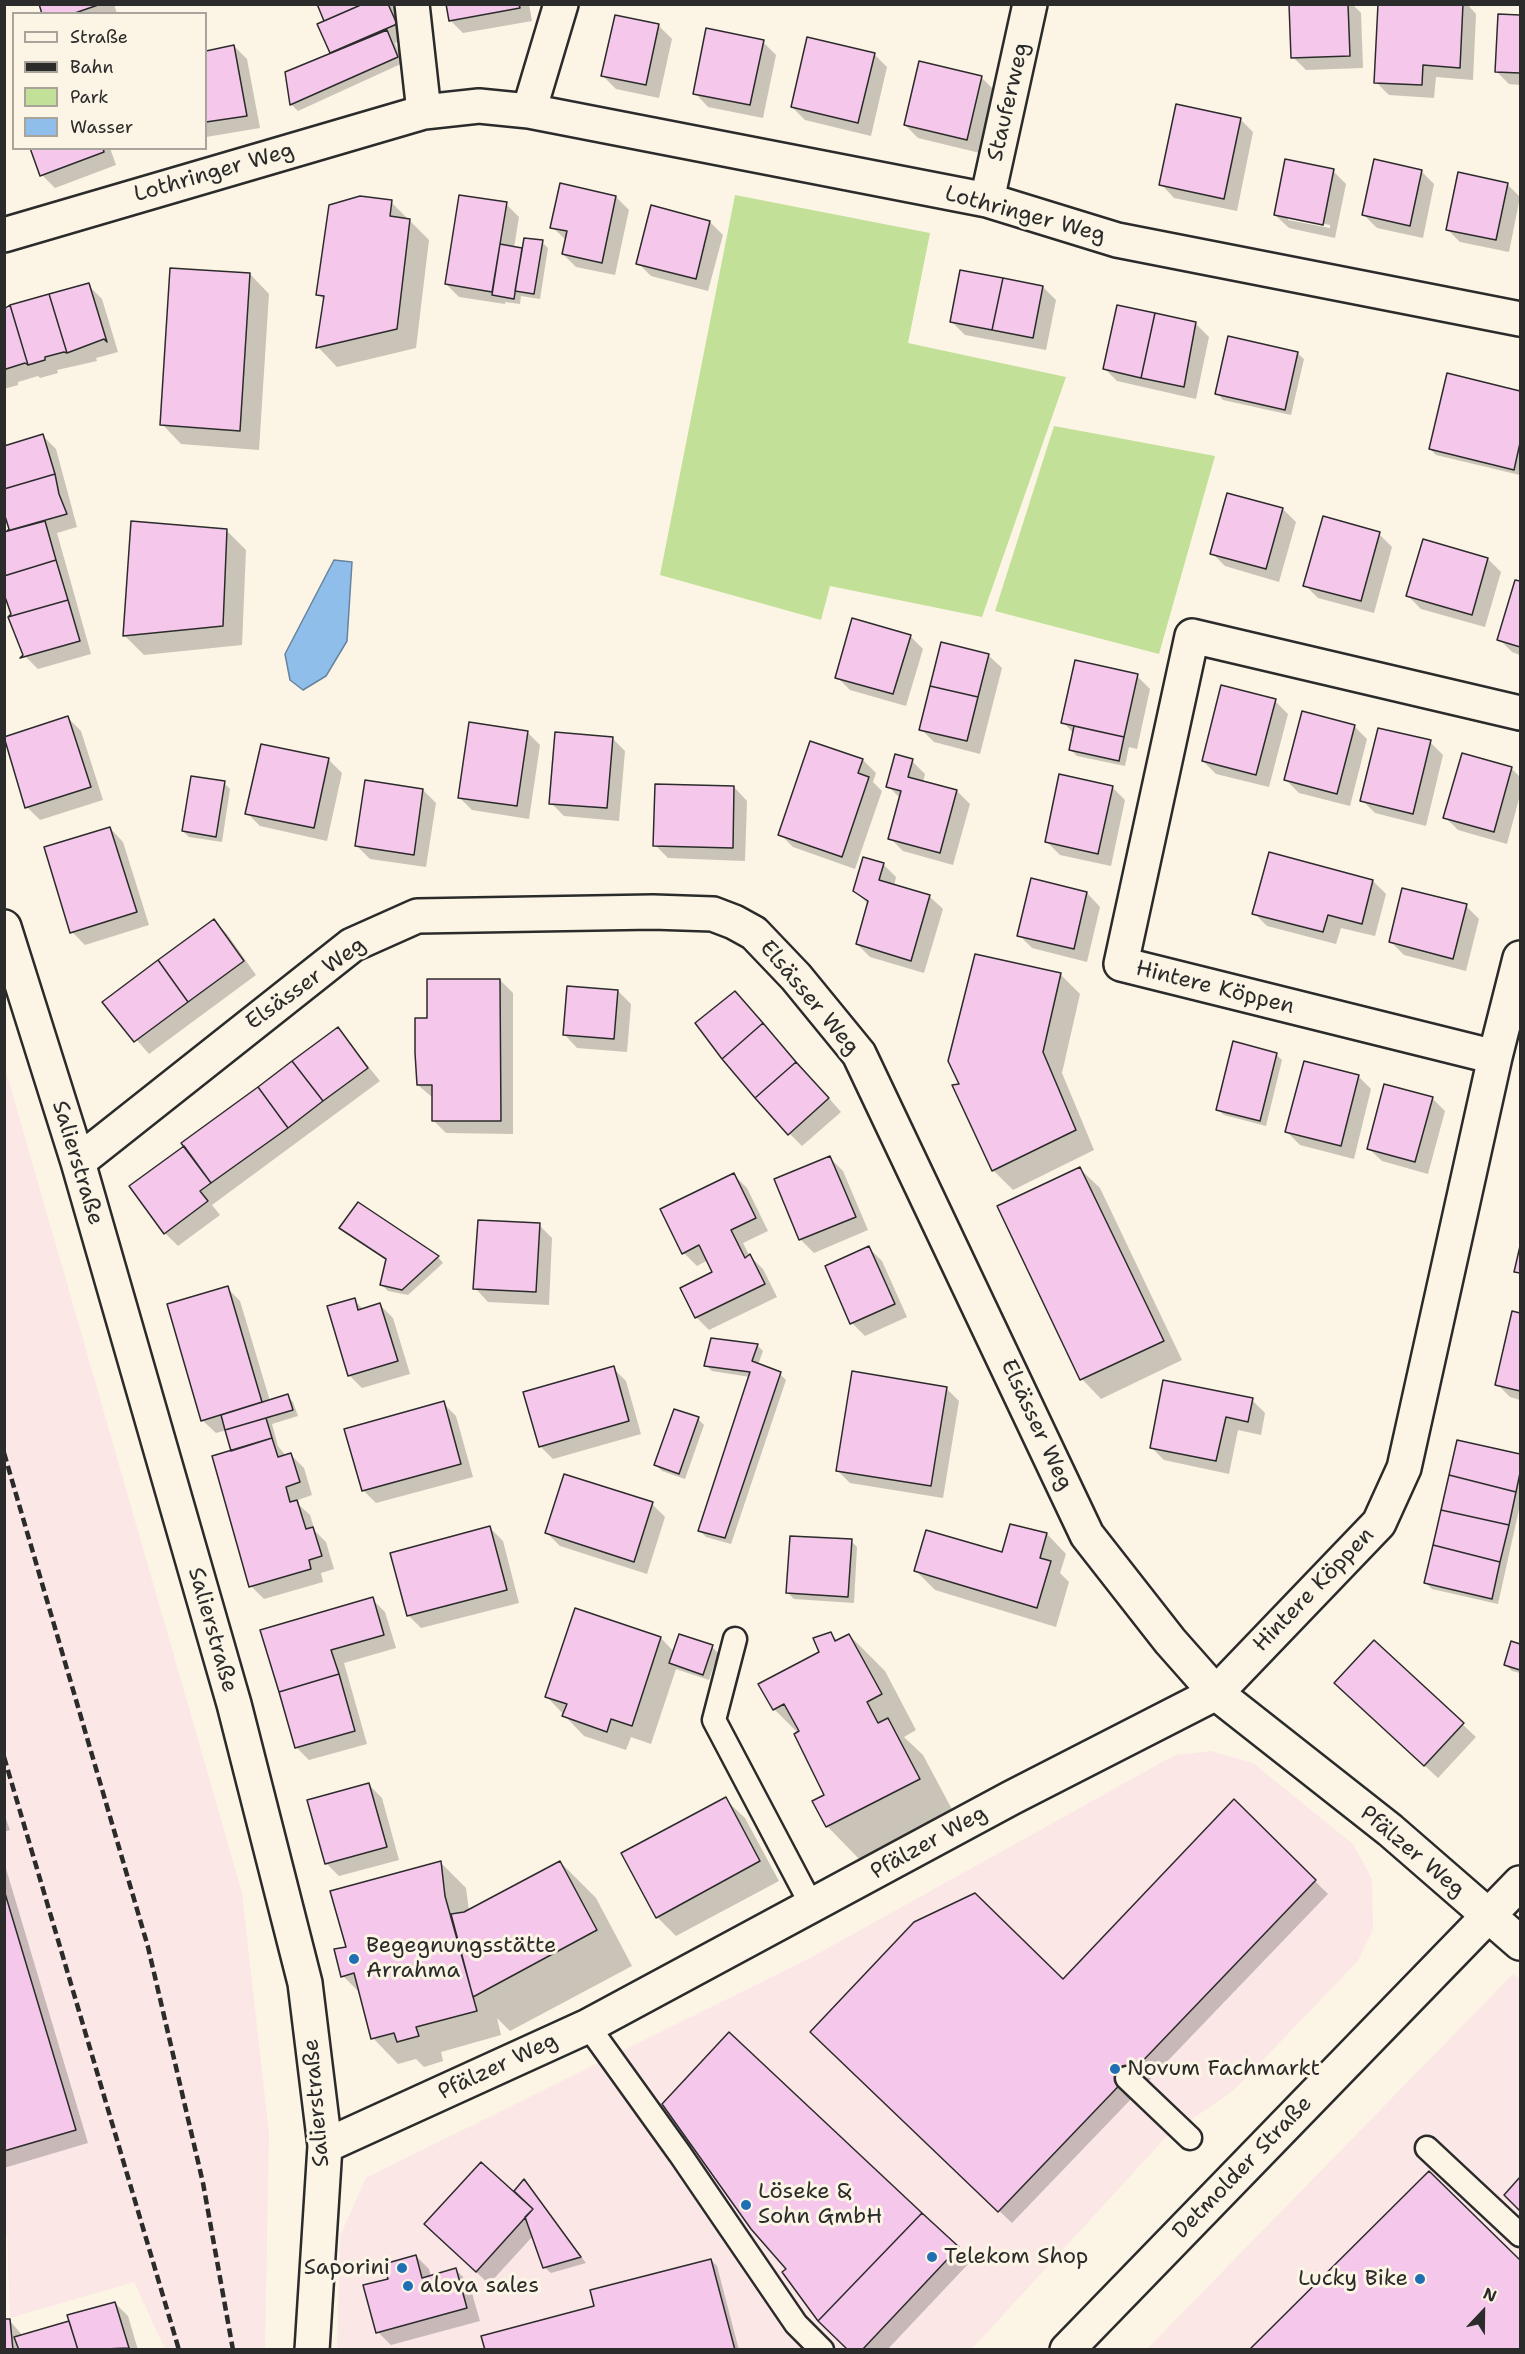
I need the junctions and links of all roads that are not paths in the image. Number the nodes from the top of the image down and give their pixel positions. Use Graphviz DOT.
graph roads {
  1 [pos="412,4"];
  2 [pos="561,4"];
  3 [pos="1030,4"];
  4 [pos="529,111"];
  5 [pos="424,112"];
  6 [pos="987,200"];
  7 [pos="4,235"];
  8 [pos="1521,319"];
  9 [pos="1521,713"];
  10 [pos="4,927"];
  11 [pos="1521,958"];
  12 [pos="1495,1058"];
  13 [pos="78,1162"];
  14 [pos="735,1639"];
  15 [pos="1216,1693"];
  16 [pos="1521,1883"];
  17 [pos="812,1906"];
  18 [pos="1488,1916"];
  19 [pos="1521,1943"];
  20 [pos="588,2026"];
  21 [pos="1126,2078"];
  22 [pos="1190,2138"];
  23 [pos="325,2146"];
  24 [pos="1427,2148"];
  25 [pos="1521,2235"];
  26 [pos="312,2349"];
  27 [pos="822,2349"];
  28 [pos="1066,2349"];
  1 -- 5 [label="street"];
  2 -- 4 [label="street"];
  3 -- 6 [label="street, Stauferweg"];
  4 -- 5 [label="street, Lothringer Weg"];
  4 -- 6 [label="street, Lothringer Weg"];
  5 -- 7 [label="street, Lothringer Weg"];
  6 -- 8 [label="street, Lothringer Weg"];
  9 -- 12 [label="street, Hintere Köppen"];
  10 -- 13 [label="street, Salierstraße"];
  11 -- 12 [label="street, Hintere Köppen"];
  12 -- 15 [label="street, Hintere Köppen"];
  13 -- 15 [label="street, Elsässer Weg"];
  13 -- 23 [label="street, Salierstraße"];
  14 -- 17 [label="lane"];
  15 -- 17 [label="street, Pfälzer Weg"];
  15 -- 18 [label="street, Pfälzer Weg"];
  16 -- 18 [label="street, Detmolder Straße"];
  17 -- 20 [label="street, Pfälzer Weg"];
  18 -- 19 [label="street, Pfälzer Weg"];
  18 -- 28 [label="street, Detmolder Straße"];
  20 -- 23 [label="street, Pfälzer Weg"];
  20 -- 27 [label="lane"];
  21 -- 22 [label="lane"];
  23 -- 26 [label="street, Salierstraße"];
  24 -- 25 [label="lane"];
}
